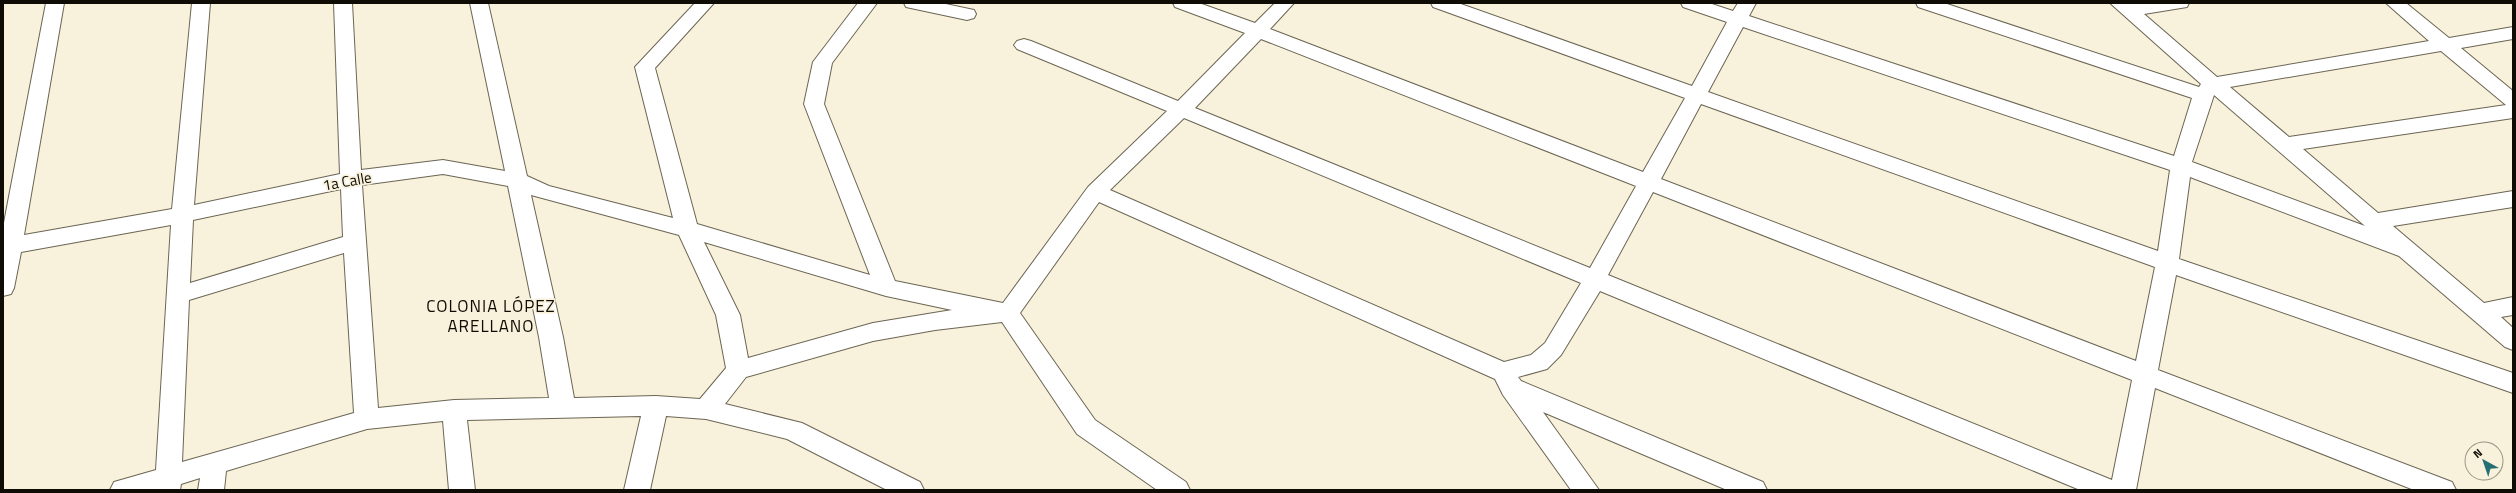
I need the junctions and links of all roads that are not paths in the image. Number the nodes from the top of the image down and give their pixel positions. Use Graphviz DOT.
graph roads {
  1 [pos="55,3"];
  2 [pos="201,3"];
  3 [pos="343,3"];
  4 [pos="479,3"];
  5 [pos="705,3"];
  6 [pos="868,3"];
  7 [pos="914,3"];
  8 [pos="1182,3"];
  9 [pos="1285,3"];
  10 [pos="1440,3"];
  11 [pos="1690,3"];
  12 [pos="1924,3"];
  13 [pos="2180,3"];
  14 [pos="2396,3"];
  15 [pos="2124,7"];
  16 [pos="1742,11"];
  17 [pos="967,14"];
  18 [pos="1258,30"];
  19 [pos="2513,33"];
  20 [pos="2444,44"];
  21 [pos="1024,45"];
  22 [pos="2207,89"];
  23 [pos="1696,94"];
  24 [pos="2513,101"];
  25 [pos="1181,110"];
  26 [pos="2513,111"];
  27 [pos="2285,145"];
  28 [pos="2181,166"];
  29 [pos="352,179"];
  30 [pos="517,180"];
  31 [pos="1648,182"];
  32 [pos="1095,192"];
  33 [pos="2513,199"];
  34 [pos="182,215"];
  35 [pos="2374,221"];
  36 [pos="687,229"];
  37 [pos="354,242"];
  38 [pos="6,246"];
  39 [pos="2403,249"];
  40 [pos="2167,263"];
  41 [pos="1595,279"];
  42 [pos="3,288"];
  43 [pos="886,288"];
  44 [pos="178,295"];
  45 [pos="2513,306"];
  46 [pos="1008,313"];
  47 [pos="2479,313"];
  48 [pos="2513,341"];
  49 [pos="738,370"];
  50 [pos="2144,375"];
  51 [pos="1508,380"];
  52 [pos="2513,383"];
  53 [pos="656,406"];
  54 [pos="563,407"];
  55 [pos="706,409"];
  56 [pos="454,410"];
  57 [pos="367,419"];
  58 [pos="214,463"];
  59 [pos="168,483"];
  60 [pos="123,490"];
  61 [pos="211,490"];
  62 [pos="462,490"];
  63 [pos="637,490"];
  64 [pos="911,490"];
  65 [pos="1177,490"];
  66 [pos="1586,490"];
  67 [pos="1754,490"];
  68 [pos="2108,490"];
  69 [pos="2123,490"];
  70 [pos="2443,490"];
  1 -- 38 [label="street"];
  2 -- 34 [label="street"];
  3 -- 29 [label="street"];
  4 -- 30 [label="street"];
  5 -- 36 [label="street"];
  6 -- 43 [label="street"];
  7 -- 17 [label="street"];
  8 -- 18 [label="street"];
  9 -- 18 [label="street"];
  10 -- 23 [label="street"];
  11 -- 16 [label="street"];
  12 -- 22 [label="street"];
  13 -- 15 [label="street"];
  14 -- 20 [label="street"];
  15 -- 22 [label="street"];
  16 -- 23 [label="street"];
  16 -- 28 [label="street"];
  18 -- 25 [label="street"];
  18 -- 31 [label="street"];
  19 -- 20 [label="street"];
  20 -- 22 [label="street"];
  20 -- 24 [label="street"];
  21 -- 25 [label="street"];
  22 -- 27 [label="street"];
  22 -- 28 [label="street"];
  23 -- 31 [label="street"];
  23 -- 40 [label="street"];
  25 -- 32 [label="street"];
  25 -- 41 [label="street"];
  26 -- 27 [label="street"];
  27 -- 35 [label="street"];
  28 -- 39 [label="street"];
  28 -- 40 [label="street"];
  29 -- 30 [label="street, 1a Calle"];
  29 -- 34 [label="street, 1a Calle"];
  29 -- 37 [label="street"];
  30 -- 36 [label="street, 1a Calle"];
  30 -- 54 [label="street"];
  31 -- 41 [label="street"];
  31 -- 50 [label="street"];
  32 -- 46 [label="street"];
  32 -- 51 [label="street"];
  33 -- 35 [label="street"];
  34 -- 38 [label="street, 1a Calle"];
  34 -- 44 [label="street"];
  35 -- 39 [label="street"];
  36 -- 43 [label="street, 1a Calle"];
  36 -- 49 [label="street"];
  37 -- 44 [label="street"];
  37 -- 57 [label="street"];
  38 -- 42 [label="street"];
  39 -- 47 [label="street"];
  40 -- 50 [label="street"];
  40 -- 52 [label="street"];
  41 -- 51 [label="street"];
  41 -- 68 [label="street"];
  43 -- 46 [label="street, 1a Calle"];
  44 -- 59 [label="street"];
  45 -- 47 [label="street"];
  46 -- 49 [label="street"];
  46 -- 65 [label="street"];
  47 -- 48 [label="street"];
  49 -- 55 [label="street"];
  50 -- 69 [label="street"];
  50 -- 70 [label="street"];
  51 -- 66 [label="street"];
  51 -- 67 [label="street"];
  53 -- 54 [label="street"];
  53 -- 55 [label="street"];
  53 -- 63 [label="street"];
  54 -- 56 [label="street"];
  55 -- 64 [label="street"];
  56 -- 57 [label="street"];
  56 -- 62 [label="street"];
  57 -- 58 [label="street"];
  58 -- 59 [label="street"];
  58 -- 61 [label="street"];
  59 -- 60 [label="street"];
}
